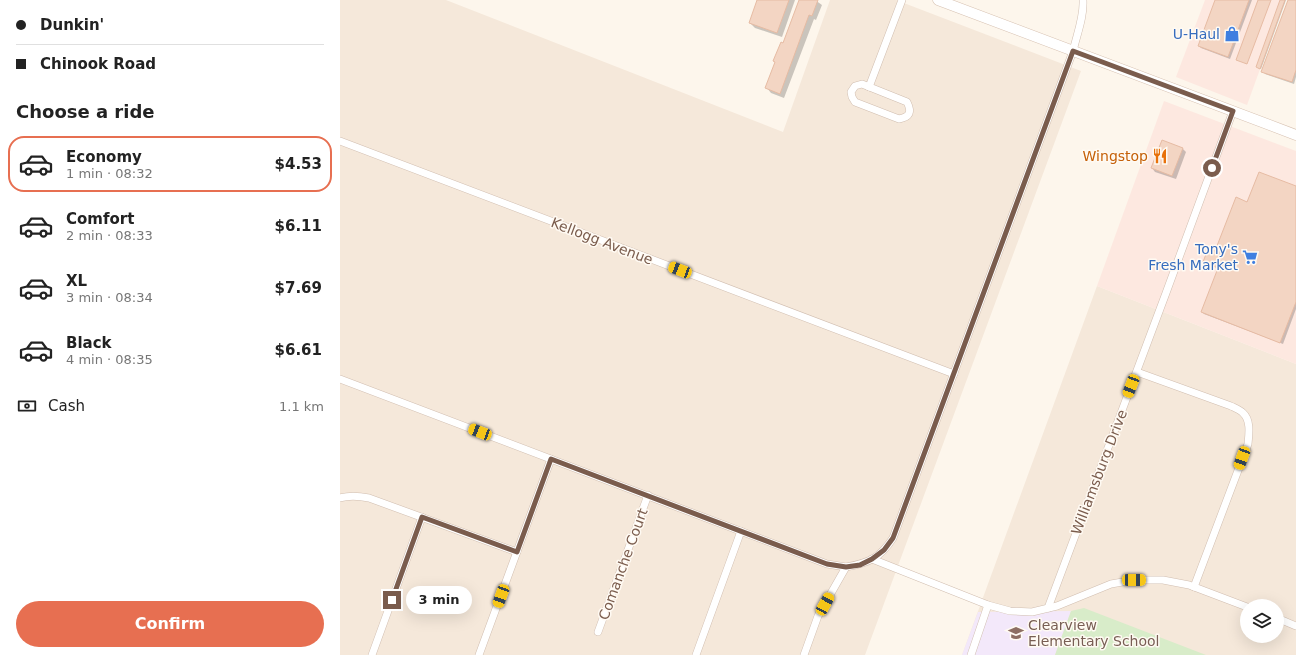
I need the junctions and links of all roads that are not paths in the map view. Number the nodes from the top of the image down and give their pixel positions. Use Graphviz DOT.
graph roads {
  1 [pos="902,0"];
  2 [pos="938,0"];
  3 [pos="1083,0"];
  4 [pos="1073,51"];
  5 [pos="869,87"];
  6 [pos="1233,111"];
  7 [pos="1296,135"];
  8 [pos="340,142"];
  9 [pos="1137,372"];
  10 [pos="954,374"];
  11 [pos="340,379"];
  12 [pos="551,459"];
  13 [pos="648,495"];
  14 [pos="340,498"];
  15 [pos="422,517"];
  16 [pos="742,531"];
  17 [pos="517,552"];
  18 [pos="872,559"];
  19 [pos="846,567"];
  20 [pos="1194,586"];
  21 [pos="1240,604"];
  22 [pos="988,605"];
  23 [pos="1048,608"];
  24 [pos="1284,621"];
  25 [pos="1296,626"];
  26 [pos="598,632"];
  27 [pos="372,655"];
  28 [pos="479,655"];
  29 [pos="696,655"];
  30 [pos="804,655"];
  31 [pos="971,655"];
  1 -- 5 [label="street"];
  2 -- 4 [label="main road"];
  3 -- 4 [label="street"];
  4 -- 6 [label="main road"];
  4 -- 10 [label="street"];
  5 -- 5 [label="street"];
  6 -- 7 [label="main road"];
  6 -- 9 [label="street, Williamsburg Drive"];
  8 -- 10 [label="street, Kellogg Avenue"];
  9 -- 20 [label="street"];
  9 -- 23 [label="street, Williamsburg Drive"];
  10 -- 18 [label="street"];
  11 -- 12 [label="street"];
  12 -- 13 [label="street"];
  12 -- 17 [label="street"];
  13 -- 16 [label="street"];
  13 -- 26 [label="street, Comanche Court"];
  14 -- 15 [label="street"];
  15 -- 17 [label="street"];
  15 -- 27 [label="street"];
  16 -- 19 [label="street"];
  16 -- 29 [label="street"];
  17 -- 28 [label="street"];
  18 -- 19 [label="street"];
  18 -- 22 [label="street"];
  19 -- 30 [label="street"];
  20 -- 21 [label="street"];
  20 -- 23 [label="street"];
  22 -- 23 [label="street"];
  22 -- 31 [label="street"];
  24 -- 25 [label="street"];
}
